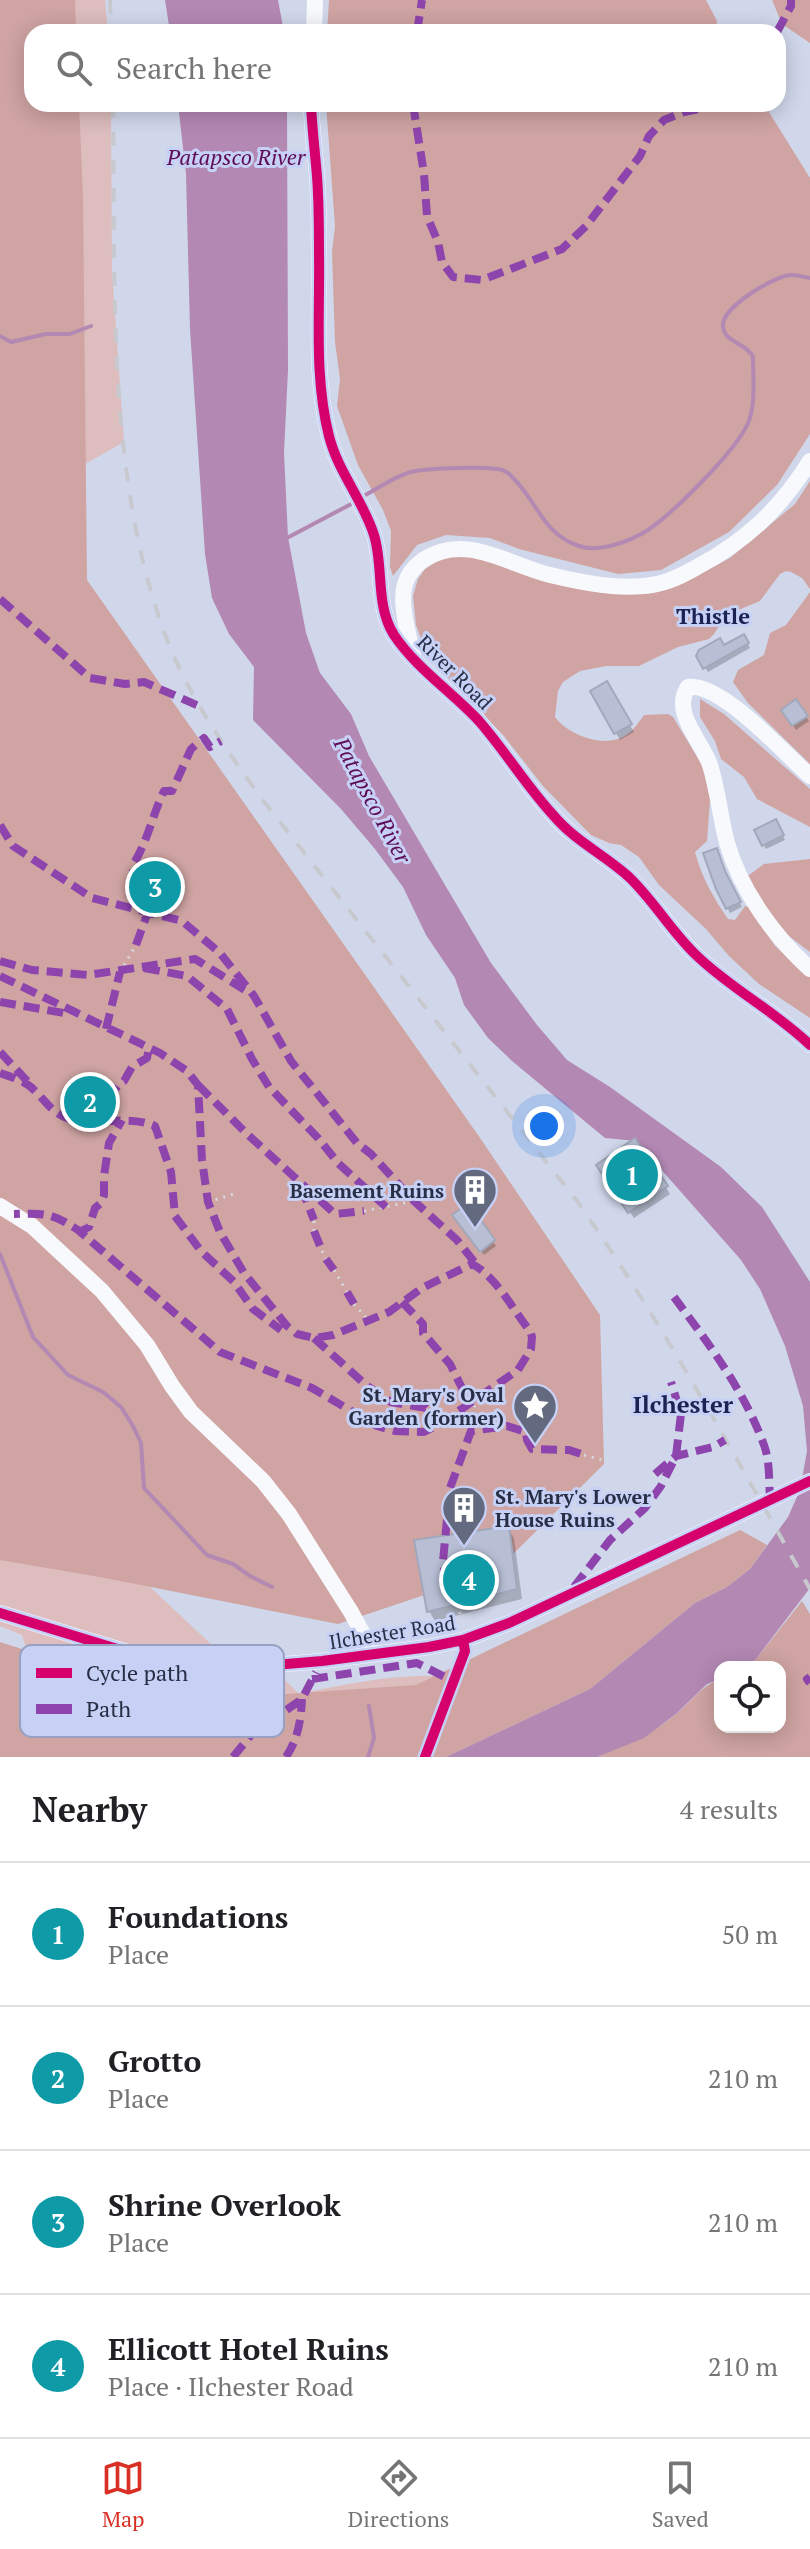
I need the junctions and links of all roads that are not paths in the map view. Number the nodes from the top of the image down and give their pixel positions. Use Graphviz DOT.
graph roads {
  1 [pos="315,0"];
  2 [pos="314,24"];
  3 [pos="312,112"];
  4 [pos="810,461"];
  5 [pos="413,657"];
  6 [pos="810,776"];
  7 [pos="810,969"];
  8 [pos="810,1045"];
  9 [pos="0,1206"];
  10 [pos="810,1481"];
  11 [pos="0,1613"];
  12 [pos="104,1645"];
  13 [pos="374,1654"];
  14 [pos="284,1664"];
  1 -- 2 [label="street"];
  3 -- 5 [label="street, River Road"];
  4 -- 5 [label="street"];
  5 -- 8 [label="street, River Road"];
  6 -- 7 [label="street"];
  9 -- 13 [label="street"];
  10 -- 13 [label="street, Ilchester Road"];
  11 -- 12 [label="street, Ilchester Road"];
  13 -- 14 [label="street, Ilchester Road"];
}
